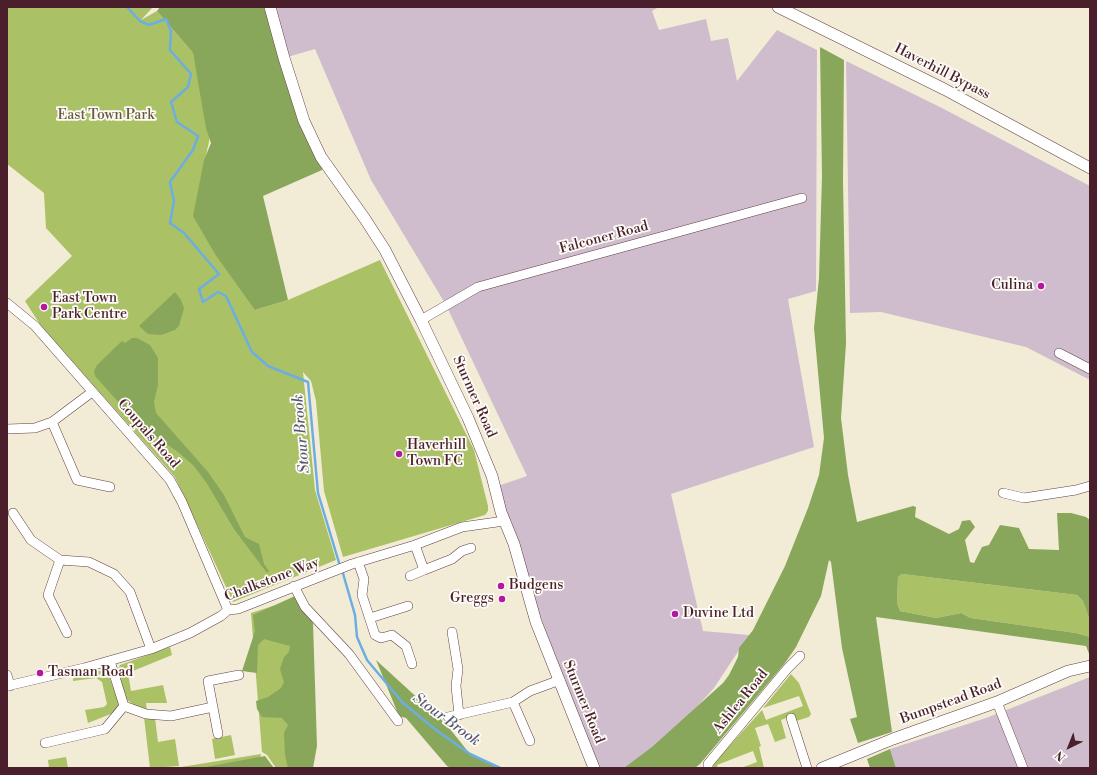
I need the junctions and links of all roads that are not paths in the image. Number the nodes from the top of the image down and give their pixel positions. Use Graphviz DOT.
graph roads {
  1 [pos="270,7"];
  2 [pos="778,7"];
  3 [pos="1090,168"];
  4 [pos="802,198"];
  5 [pos="7,303"];
  6 [pos="421,320"];
  7 [pos="1059,353"];
  8 [pos="1090,370"];
  9 [pos="92,392"];
  10 [pos="52,422"];
  11 [pos="7,429"];
  12 [pos="1090,486"];
  13 [pos="110,487"];
  14 [pos="1003,493"];
  15 [pos="13,513"];
  16 [pos="504,521"];
  17 [pos="415,545"];
  18 [pos="471,548"];
  19 [pos="60,560"];
  20 [pos="355,563"];
  21 [pos="424,570"];
  22 [pos="410,576"];
  23 [pos="294,586"];
  24 [pos="408,606"];
  25 [pos="228,610"];
  26 [pos="370,618"];
  27 [pos="452,632"];
  28 [pos="67,633"];
  29 [pos="151,649"];
  30 [pos="800,656"];
  31 [pos="110,661"];
  32 [pos="412,664"];
  33 [pos="1090,666"];
  34 [pos="7,675"];
  35 [pos="239,675"];
  36 [pos="560,680"];
  37 [pos="8,686"];
  38 [pos="513,702"];
  39 [pos="996,702"];
  40 [pos="124,706"];
  41 [pos="213,708"];
  42 [pos="459,715"];
  43 [pos="448,717"];
  44 [pos="791,718"];
  45 [pos="398,721"];
  46 [pos="218,734"];
  47 [pos="530,741"];
  48 [pos="45,743"];
  49 [pos="594,768"];
  50 [pos="708,768"];
  51 [pos="807,768"];
  52 [pos="822,768"];
  53 [pos="1023,768"];
  1 -- 6 [label="main road, Sturmer Road"];
  2 -- 3 [label="main road, Haverhill Bypass"];
  4 -- 6 [label="street, Falconer Road"];
  5 -- 9 [label="street, Coupals Road"];
  6 -- 16 [label="main road, Sturmer Road"];
  7 -- 8 [label="street"];
  9 -- 10 [label="street"];
  9 -- 25 [label="street, Coupals Road"];
  10 -- 11 [label="street"];
  10 -- 13 [label="street"];
  12 -- 14 [label="street"];
  15 -- 19 [label="street"];
  16 -- 17 [label="street, Chalkstone Way"];
  16 -- 36 [label="main road, Sturmer Road"];
  17 -- 20 [label="street, Chalkstone Way"];
  17 -- 21 [label="street"];
  18 -- 21 [label="street"];
  19 -- 28 [label="street"];
  19 -- 29 [label="street"];
  20 -- 23 [label="street, Chalkstone Way"];
  20 -- 26 [label="street"];
  21 -- 22 [label="street"];
  23 -- 25 [label="street, Chalkstone Way"];
  23 -- 45 [label="street"];
  24 -- 26 [label="street"];
  25 -- 29 [label="street, Chalkstone Way"];
  26 -- 32 [label="street"];
  27 -- 42 [label="street"];
  29 -- 31 [label="street, Chalkstone Way"];
  30 -- 50 [label="street, Ashlea Road"];
  31 -- 37 [label="street, Chalkstone Way"];
  31 -- 40 [label="street"];
  33 -- 39 [label="main road, Bumpstead Road"];
  34 -- 37 [label="street"];
  35 -- 41 [label="street"];
  36 -- 38 [label="street"];
  36 -- 49 [label="main road, Sturmer Road"];
  38 -- 42 [label="street"];
  38 -- 47 [label="street"];
  39 -- 52 [label="main road, Bumpstead Road"];
  39 -- 53 [label="street"];
  40 -- 41 [label="street"];
  40 -- 48 [label="street"];
  41 -- 46 [label="street"];
  42 -- 43 [label="street"];
  44 -- 51 [label="street"];
}
